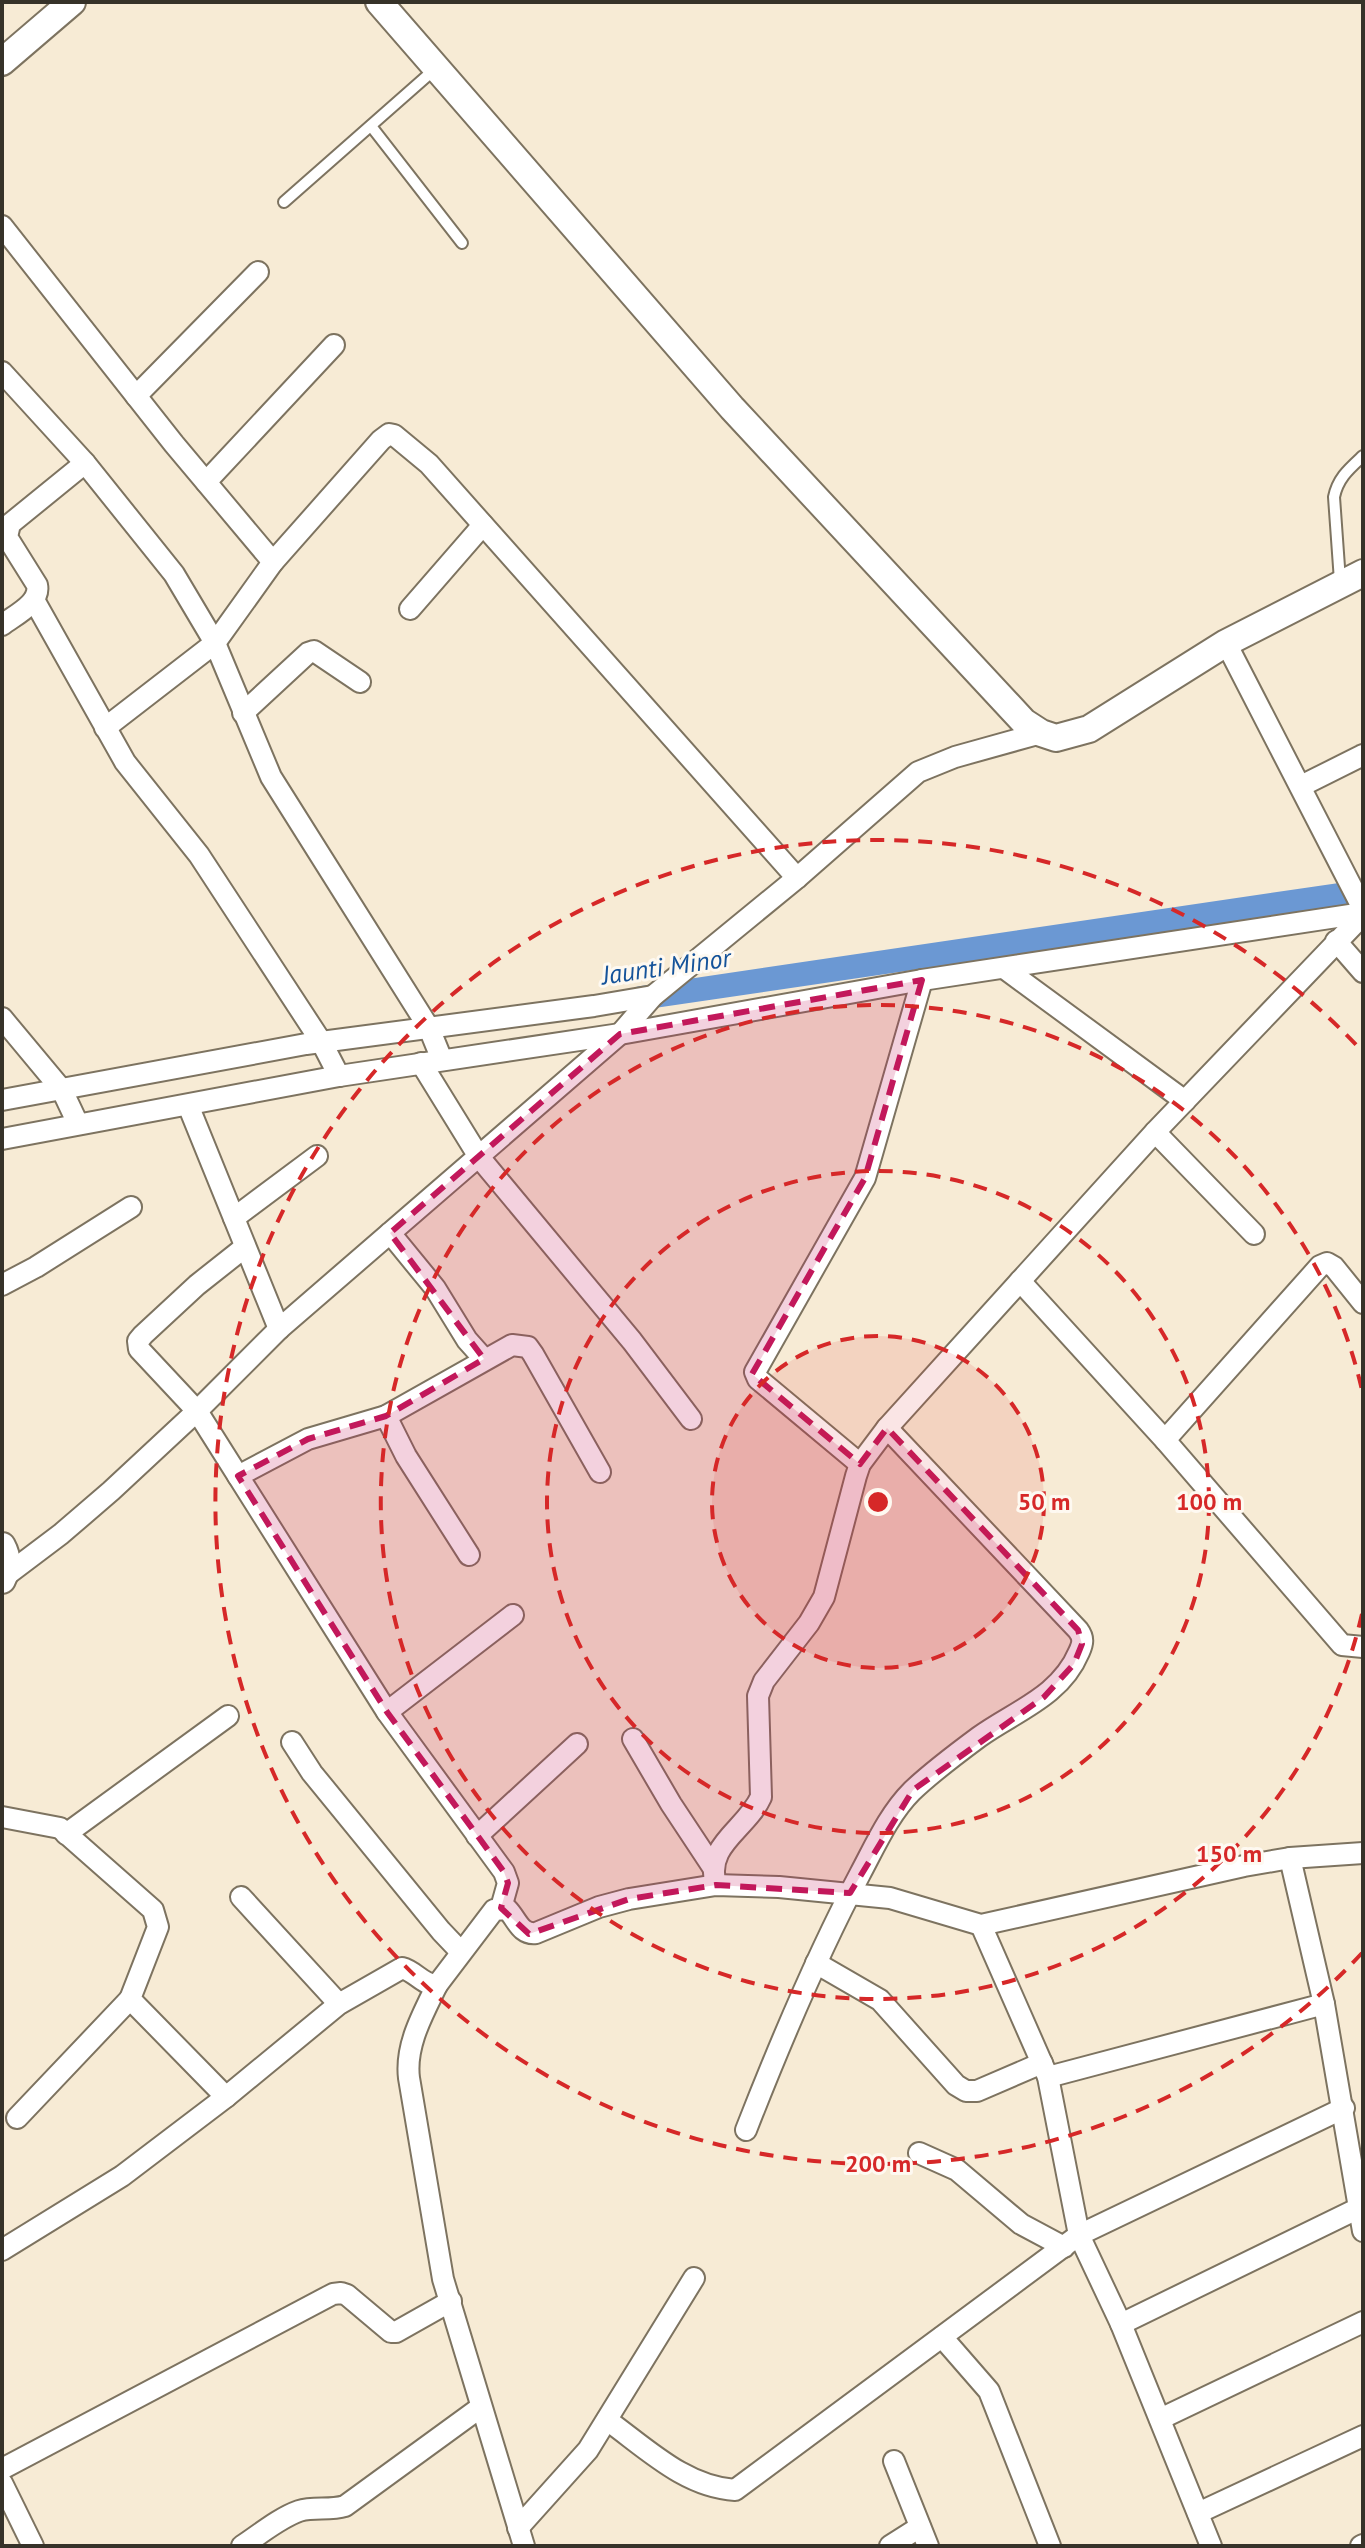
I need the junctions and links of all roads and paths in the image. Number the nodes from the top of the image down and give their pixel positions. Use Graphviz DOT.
graph roads {
  1 [pos="72,2"];
  2 [pos="379,2"];
  3 [pos="2,62"];
  4 [pos="435,69"];
  5 [pos="371,126"];
  6 [pos="284,202"];
  7 [pos="2,226"];
  8 [pos="462,243"];
  9 [pos="258,272"];
  10 [pos="334,345"];
  11 [pos="2,372"];
  12 [pos="136,396"];
  13 [pos="1363,456"];
  14 [pos="85,463"];
  15 [pos="206,482"];
  16 [pos="483,525"];
  17 [pos="273,562"];
  18 [pos="1352,578"];
  19 [pos="34,600"];
  20 [pos="410,609"];
  21 [pos="2,625"];
  22 [pos="215,643"];
  23 [pos="1226,643"];
  24 [pos="360,682"];
  25 [pos="243,713"];
  26 [pos="105,728"];
  27 [pos="1041,733"];
  28 [pos="1363,755"];
  29 [pos="1301,786"];
  30 [pos="797,878"];
  31 [pos="1363,912"];
  32 [pos="1336,941"];
  33 [pos="1004,968"];
  34 [pos="1363,972"];
  35 [pos="922,980"];
  36 [pos="650,1000"];
  37 [pos="2,1018"];
  38 [pos="626,1028"];
  39 [pos="435,1043"];
  40 [pos="331,1060"];
  41 [pos="421,1063"];
  42 [pos="2,1100"];
  43 [pos="1185,1101"];
  44 [pos="188,1105"];
  45 [pos="70,1108"];
  46 [pos="1155,1132"];
  47 [pos="2,1139"];
  48 [pos="317,1156"];
  49 [pos="479,1157"];
  50 [pos="131,1207"];
  51 [pos="234,1218"];
  52 [pos="390,1233"];
  53 [pos="1254,1234"];
  54 [pos="245,1247"];
  55 [pos="1020,1281"];
  56 [pos="2,1285"];
  57 [pos="1363,1303"];
  58 [pos="279,1329"];
  59 [pos="484,1359"];
  60 [pos="197,1411"];
  61 [pos="386,1416"];
  62 [pos="691,1419"];
  63 [pos="887,1428"];
  64 [pos="1165,1440"];
  65 [pos="860,1464"];
  66 [pos="600,1472"];
  67 [pos="238,1476"];
  68 [pos="2,1546"];
  69 [pos="469,1555"];
  70 [pos="3,1578"];
  71 [pos="513,1615"];
  72 [pos="1363,1647"];
  73 [pos="387,1712"];
  74 [pos="228,1716"];
  75 [pos="633,1739"];
  76 [pos="292,1742"];
  77 [pos="577,1744"];
  78 [pos="2,1817"];
  79 [pos="66,1834"];
  80 [pos="477,1836"];
  81 [pos="1363,1853"];
  82 [pos="1290,1858"];
  83 [pos="714,1876"];
  84 [pos="850,1893"];
  85 [pos="241,1897"];
  86 [pos="501,1908"];
  87 [pos="981,1925"];
  88 [pos="461,1952"];
  89 [pos="816,1963"];
  90 [pos="437,1985"];
  91 [pos="130,1999"];
  92 [pos="339,2004"];
  93 [pos="1324,2004"];
  94 [pos="1045,2070"];
  95 [pos="226,2097"];
  96 [pos="1344,2108"];
  97 [pos="17,2118"];
  98 [pos="746,2130"];
  99 [pos="919,2153"];
  100 [pos="1359,2208"];
  101 [pos="1363,2231"];
  102 [pos="1071,2241"];
  103 [pos="2,2250"];
  104 [pos="694,2278"];
  105 [pos="451,2301"];
  106 [pos="1363,2322"];
  107 [pos="1121,2324"];
  108 [pos="942,2337"];
  109 [pos="481,2407"];
  110 [pos="1160,2419"];
  111 [pos="607,2420"];
  112 [pos="1363,2436"];
  113 [pos="894,2461"];
  114 [pos="2,2469"];
  115 [pos="2,2483"];
  116 [pos="1198,2513"];
  117 [pos="924,2536"];
  118 [pos="521,2537"];
  119 [pos="33,2546"];
  120 [pos="242,2546"];
  121 [pos="890,2546"];
  122 [pos="1050,2546"];
  123 [pos="1211,2546"];
  1 -- 3 [label="street"];
  2 -- 4 [label="street"];
  4 -- 5 [label="lane"];
  4 -- 27 [label="street"];
  5 -- 6 [label="lane"];
  5 -- 8 [label="lane"];
  7 -- 12 [label="street"];
  9 -- 12 [label="street"];
  10 -- 15 [label="street"];
  11 -- 14 [label="street"];
  12 -- 15 [label="street"];
  13 -- 18 [label="lane"];
  14 -- 19 [label="street"];
  14 -- 22 [label="street"];
  15 -- 17 [label="street"];
  16 -- 17 [label="street"];
  16 -- 20 [label="street"];
  16 -- 30 [label="street"];
  17 -- 22 [label="street"];
  18 -- 23 [label="street"];
  19 -- 21 [label="street"];
  19 -- 26 [label="street"];
  22 -- 25 [label="street"];
  22 -- 26 [label="street"];
  23 -- 27 [label="street"];
  23 -- 29 [label="street"];
  24 -- 25 [label="street"];
  25 -- 39 [label="street"];
  26 -- 40 [label="street"];
  27 -- 30 [label="street"];
  28 -- 29 [label="street"];
  29 -- 31 [label="street"];
  30 -- 36 [label="street"];
  31 -- 32 [label="street"];
  31 -- 33 [label="street"];
  32 -- 34 [label="street"];
  32 -- 43 [label="street"];
  33 -- 35 [label="street"];
  33 -- 43 [label="street"];
  35 -- 38 [label="street"];
  35 -- 65 [label="street"];
  36 -- 38 [label="street"];
  36 -- 39 [label="street"];
  37 -- 45 [label="street"];
  38 -- 39 [label="street"];
  38 -- 49 [label="street"];
  39 -- 40 [label="street"];
  39 -- 41 [label="street"];
  40 -- 41 [label="street"];
  40 -- 44 [label="street"];
  40 -- 45 [label="street"];
  41 -- 49 [label="street"];
  42 -- 45 [label="street"];
  43 -- 46 [label="street"];
  44 -- 45 [label="street"];
  44 -- 51 [label="street"];
  45 -- 47 [label="street"];
  46 -- 53 [label="street"];
  46 -- 55 [label="street"];
  48 -- 51 [label="street"];
  49 -- 52 [label="street"];
  49 -- 62 [label="street"];
  50 -- 56 [label="street"];
  51 -- 54 [label="street"];
  52 -- 58 [label="street"];
  52 -- 59 [label="street"];
  54 -- 58 [label="street"];
  54 -- 60 [label="street"];
  55 -- 63 [label="street"];
  55 -- 64 [label="street"];
  57 -- 64 [label="street"];
  58 -- 60 [label="street"];
  59 -- 61 [label="street"];
  59 -- 66 [label="street"];
  60 -- 67 [label="street"];
  60 -- 70 [label="street"];
  61 -- 67 [label="street"];
  61 -- 69 [label="street"];
  63 -- 65 [label="street"];
  63 -- 84 [label="street"];
  64 -- 72 [label="street"];
  65 -- 83 [label="street"];
  67 -- 73 [label="street"];
  68 -- 70 [label="street"];
  71 -- 73 [label="street"];
  73 -- 80 [label="street"];
  74 -- 79 [label="street"];
  75 -- 83 [label="street"];
  76 -- 88 [label="street"];
  77 -- 80 [label="street"];
  78 -- 79 [label="street"];
  79 -- 91 [label="street"];
  80 -- 86 [label="street"];
  81 -- 82 [label="street"];
  82 -- 87 [label="street"];
  82 -- 93 [label="street"];
  83 -- 84 [label="street"];
  83 -- 86 [label="street"];
  84 -- 87 [label="street"];
  84 -- 89 [label="street"];
  85 -- 92 [label="street"];
  86 -- 88 [label="street"];
  87 -- 94 [label="street"];
  88 -- 90 [label="street"];
  89 -- 94 [label="street"];
  89 -- 98 [label="street"];
  90 -- 92 [label="street"];
  90 -- 105 [label="street"];
  91 -- 95 [label="street"];
  91 -- 97 [label="street"];
  92 -- 95 [label="street"];
  93 -- 94 [label="street"];
  93 -- 96 [label="street"];
  94 -- 102 [label="street"];
  95 -- 103 [label="street"];
  96 -- 100 [label="street"];
  96 -- 102 [label="street"];
  99 -- 102 [label="street"];
  100 -- 101 [label="street"];
  100 -- 107 [label="street"];
  102 -- 107 [label="street"];
  102 -- 108 [label="street"];
  104 -- 111 [label="street"];
  105 -- 109 [label="street"];
  105 -- 114 [label="street"];
  106 -- 110 [label="street"];
  107 -- 110 [label="street"];
  108 -- 111 [label="street"];
  108 -- 122 [label="street"];
  109 -- 118 [label="street"];
  109 -- 120 [label="street"];
  110 -- 116 [label="street"];
  111 -- 118 [label="street"];
  112 -- 116 [label="street"];
  113 -- 117 [label="street"];
  115 -- 119 [label="street"];
  116 -- 123 [label="street"];
  117 -- 121 [label="street"];
}
